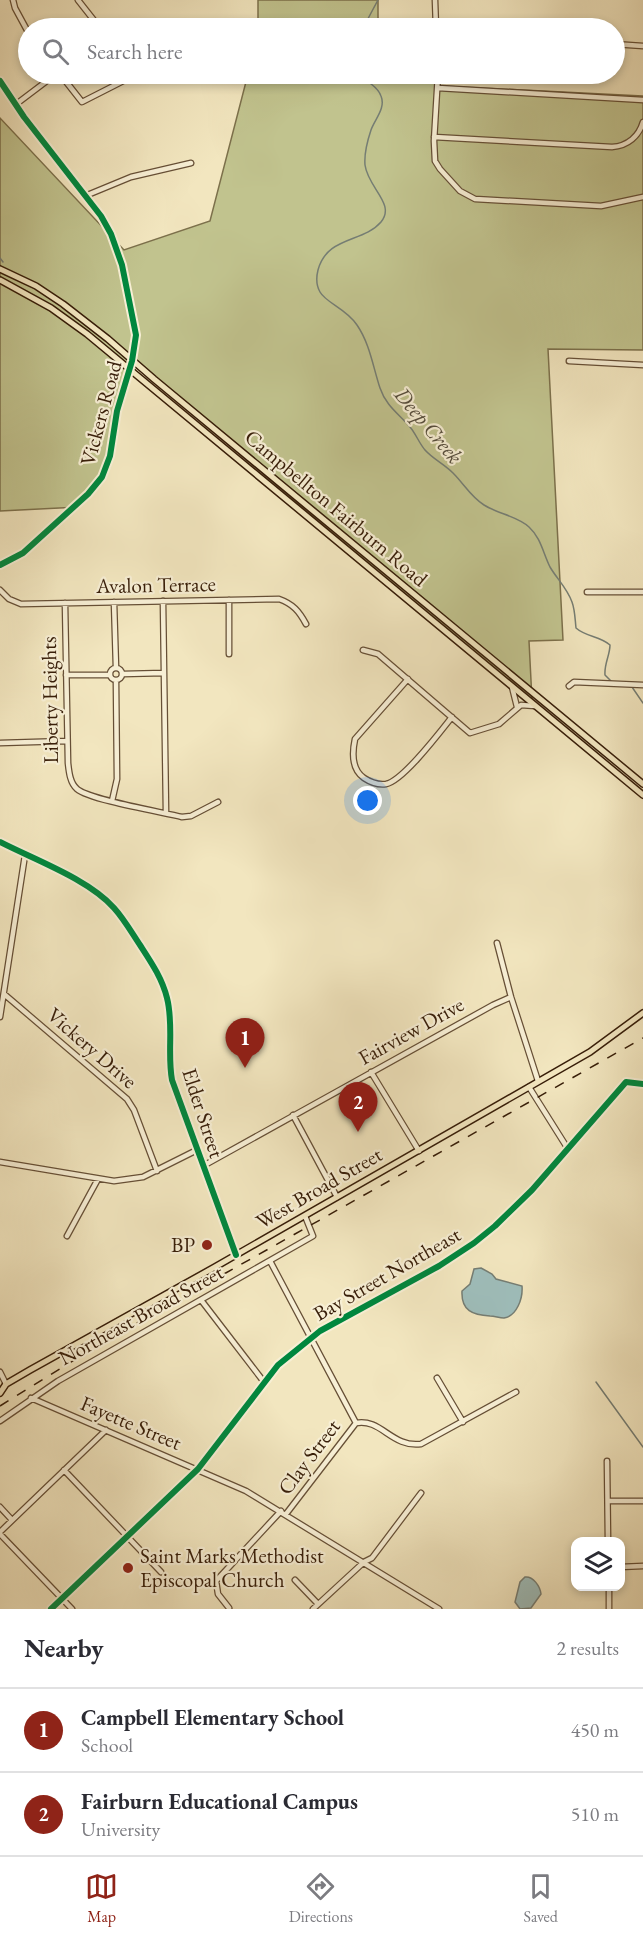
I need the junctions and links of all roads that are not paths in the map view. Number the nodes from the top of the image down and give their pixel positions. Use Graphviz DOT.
graph roads {
  1 [pos="14,0"];
  2 [pos="78,0"];
  3 [pos="435,0"];
  4 [pos="20,18"];
  5 [pos="92,18"];
  6 [pos="436,18"];
  7 [pos="625,45"];
  8 [pos="643,46"];
  9 [pos="0,81"];
  10 [pos="44,84"];
  11 [pos="67,84"];
  12 [pos="115,84"];
  13 [pos="438,84"];
  14 [pos="438,88"];
  15 [pos="643,100"];
  16 [pos="15,105"];
  17 [pos="643,122"];
  18 [pos="434,137"];
  19 [pos="191,163"];
  20 [pos="85,196"];
  21 [pos="643,197"];
  22 [pos="0,269"];
  23 [pos="0,280"];
  24 [pos="132,361"];
  25 [pos="569,361"];
  26 [pos="643,365"];
  27 [pos="128,370"];
  28 [pos="0,565"];
  29 [pos="0,590"];
  30 [pos="587,592"];
  31 [pos="643,592"];
  32 [pos="229,600"];
  33 [pos="163,601"];
  34 [pos="114,602"];
  35 [pos="65,603"];
  36 [pos="306,624"];
  37 [pos="363,650"];
  38 [pos="229,654"];
  39 [pos="116,668"];
  40 [pos="164,673"];
  41 [pos="123,674"];
  42 [pos="66,675"];
  43 [pos="110,675"];
  44 [pos="408,679"];
  45 [pos="116,681"];
  46 [pos="643,685"];
  47 [pos="569,686"];
  48 [pos="512,687"];
  49 [pos="535,706"];
  50 [pos="517,707"];
  51 [pos="452,717"];
  52 [pos="67,741"];
  53 [pos="0,743"];
  54 [pos="643,783"];
  55 [pos="643,795"];
  56 [pos="112,801"];
  57 [pos="218,802"];
  58 [pos="166,813"];
  59 [pos="0,842"];
  60 [pos="25,855"];
  61 [pos="497,944"];
  62 [pos="4,994"];
  63 [pos="511,997"];
  64 [pos="643,1013"];
  65 [pos="0,1017"];
  66 [pos="371,1072"];
  67 [pos="538,1081"];
  68 [pos="643,1084"];
  69 [pos="529,1087"];
  70 [pos="293,1115"];
  71 [pos="568,1149"];
  72 [pos="197,1150"];
  73 [pos="418,1151"];
  74 [pos="0,1162"];
  75 [pos="203,1166"];
  76 [pos="157,1171"];
  77 [pos="98,1179"];
  78 [pos="337,1197"];
  79 [pos="305,1216"];
  80 [pos="67,1236"];
  81 [pos="236,1255"];
  82 [pos="270,1261"];
  83 [pos="201,1300"];
  84 [pos="311,1337"];
  85 [pos="0,1372"];
  86 [pos="437,1378"];
  87 [pos="264,1382"];
  88 [pos="3,1384"];
  89 [pos="516,1392"];
  90 [pos="0,1393"];
  91 [pos="31,1398"];
  92 [pos="0,1421"];
  93 [pos="462,1422"];
  94 [pos="356,1423"];
  95 [pos="106,1430"];
  96 [pos="607,1461"];
  97 [pos="198,1469"];
  98 [pos="64,1470"];
  99 [pos="421,1493"];
  100 [pos="608,1501"];
  101 [pos="643,1501"];
  102 [pos="0,1507"];
  103 [pos="284,1513"];
  104 [pos="12,1520"];
  105 [pos="0,1533"];
  106 [pos="127,1536"];
  107 [pos="608,1537"];
  108 [pos="364,1562"];
  109 [pos="643,1566"];
  110 [pos="625,1567"];
  111 [pos="161,1572"];
  112 [pos="295,1580"];
  113 [pos="609,1591"];
  114 [pos="62,1598"];
  115 [pos="318,1604"];
  116 [pos="229,1608"];
  117 [pos="437,1608"];
  118 [pos="51,1609"];
  119 [pos="72,1609"];
  120 [pos="313,1609"];
  121 [pos="609,1609"];
  1 -- 4 [label="street"];
  2 -- 5 [label="street"];
  3 -- 6 [label="street"];
  7 -- 8 [label="street"];
  9 -- 16 [label="street, Vickers Road"];
  10 -- 16 [label="street"];
  11 -- 12 [label="street"];
  13 -- 14 [label="street"];
  14 -- 15 [label="street"];
  14 -- 18 [label="street"];
  16 -- 20 [label="street, Vickers Road"];
  17 -- 18 [label="street"];
  18 -- 21 [label="street"];
  19 -- 20 [label="street"];
  20 -- 24 [label="street, Vickers Road"];
  22 -- 24 [label="main road, Campbellton Fairburn Road"];
  23 -- 27 [label="main road, Campbellton Fairburn Road"];
  24 -- 27 [label="street, Vickers Road"];
  24 -- 54 [label="main road, Campbellton Fairburn Road"];
  25 -- 26 [label="street"];
  27 -- 28 [label="street, Vickers Road"];
  27 -- 48 [label="main road, Campbellton Fairburn Road"];
  29 -- 35 [label="street, Avalon Terrace"];
  30 -- 31 [label="street"];
  32 -- 33 [label="street, Avalon Terrace"];
  32 -- 36 [label="street, Avalon Terrace"];
  32 -- 38 [label="street"];
  33 -- 34 [label="street, Avalon Terrace"];
  33 -- 40 [label="street"];
  34 -- 35 [label="street, Avalon Terrace"];
  34 -- 39 [label="street"];
  35 -- 42 [label="street, Liberty Heights"];
  37 -- 44 [label="street"];
  39 -- 41 [label="street"];
  39 -- 43 [label="street"];
  40 -- 41 [label="street"];
  40 -- 58 [label="street"];
  41 -- 45 [label="street"];
  42 -- 43 [label="street"];
  42 -- 52 [label="street, Liberty Heights"];
  43 -- 45 [label="street"];
  44 -- 51 [label="street"];
  44 -- 51 [label="street"];
  45 -- 56 [label="street"];
  46 -- 47 [label="street"];
  48 -- 49 [label="main road, Campbellton Fairburn Road"];
  48 -- 50 [label="street"];
  49 -- 50 [label="street"];
  49 -- 55 [label="main road, Campbellton Fairburn Road"];
  50 -- 51 [label="street"];
  52 -- 53 [label="street"];
  52 -- 56 [label="street, Liberty Heights"];
  56 -- 58 [label="street, Liberty Heights"];
  57 -- 58 [label="street, Liberty Heights"];
  59 -- 60 [label="street, Elder Street"];
  60 -- 62 [label="street"];
  60 -- 72 [label="street, Elder Street"];
  61 -- 63 [label="street"];
  62 -- 65 [label="street"];
  62 -- 76 [label="street, Vickery Drive"];
  63 -- 66 [label="street, Fairview Drive"];
  63 -- 67 [label="street"];
  64 -- 67 [label="main road, West Broad Street"];
  66 -- 70 [label="street, Fairview Drive"];
  66 -- 73 [label="street"];
  67 -- 69 [label="main road, West Broad Street"];
  68 -- 71 [label="street, Bay Street Northeast"];
  69 -- 71 [label="street"];
  69 -- 73 [label="main road, West Broad Street"];
  70 -- 75 [label="street, Fairview Drive"];
  70 -- 78 [label="street"];
  71 -- 84 [label="street, Bay Street Northeast"];
  72 -- 75 [label="street, Elder Street"];
  72 -- 76 [label="street"];
  73 -- 78 [label="main road, West Broad Street"];
  74 -- 77 [label="street"];
  75 -- 81 [label="street, Elder Street"];
  76 -- 77 [label="street"];
  77 -- 80 [label="street"];
  78 -- 79 [label="main road, West Broad Street"];
  79 -- 81 [label="main road, West Broad Street"];
  79 -- 82 [label="street, Northeast Broad Street"];
  81 -- 88 [label="main road, West Broad Street"];
  82 -- 83 [label="street, Northeast Broad Street"];
  82 -- 84 [label="street, Clay Street"];
  83 -- 87 [label="street"];
  83 -- 91 [label="street, Northeast Broad Street"];
  84 -- 87 [label="street, Bay Street Northeast"];
  84 -- 94 [label="street, Clay Street"];
  85 -- 88 [label="street"];
  86 -- 93 [label="street"];
  87 -- 97 [label="street, Bay Street Northeast"];
  88 -- 90 [label="main road, West Broad Street"];
  89 -- 93 [label="street"];
  91 -- 92 [label="street, Northeast Broad Street"];
  91 -- 95 [label="street, Fayette Street"];
  93 -- 94 [label="street"];
  94 -- 103 [label="street, Clay Street"];
  95 -- 97 [label="street, Fayette Street"];
  95 -- 98 [label="street"];
  96 -- 100 [label="street"];
  97 -- 103 [label="street, Fayette Street"];
  97 -- 106 [label="street, Bay Street Northeast"];
  98 -- 104 [label="street"];
  98 -- 106 [label="street"];
  99 -- 108 [label="street"];
  100 -- 101 [label="street"];
  100 -- 107 [label="street"];
  102 -- 104 [label="street"];
  103 -- 108 [label="street, Fayette Street"];
  103 -- 116 [label="street, Clay Street"];
  104 -- 105 [label="street"];
  105 -- 114 [label="street"];
  106 -- 111 [label="street"];
  106 -- 114 [label="street, Bay Street Northeast"];
  108 -- 115 [label="street"];
  108 -- 117 [label="street, Fayette Street"];
  109 -- 110 [label="street"];
  112 -- 115 [label="street"];
  113 -- 121 [label="street"];
  114 -- 118 [label="street, Bay Street Northeast"];
  114 -- 119 [label="street"];
  115 -- 120 [label="street"];
}
